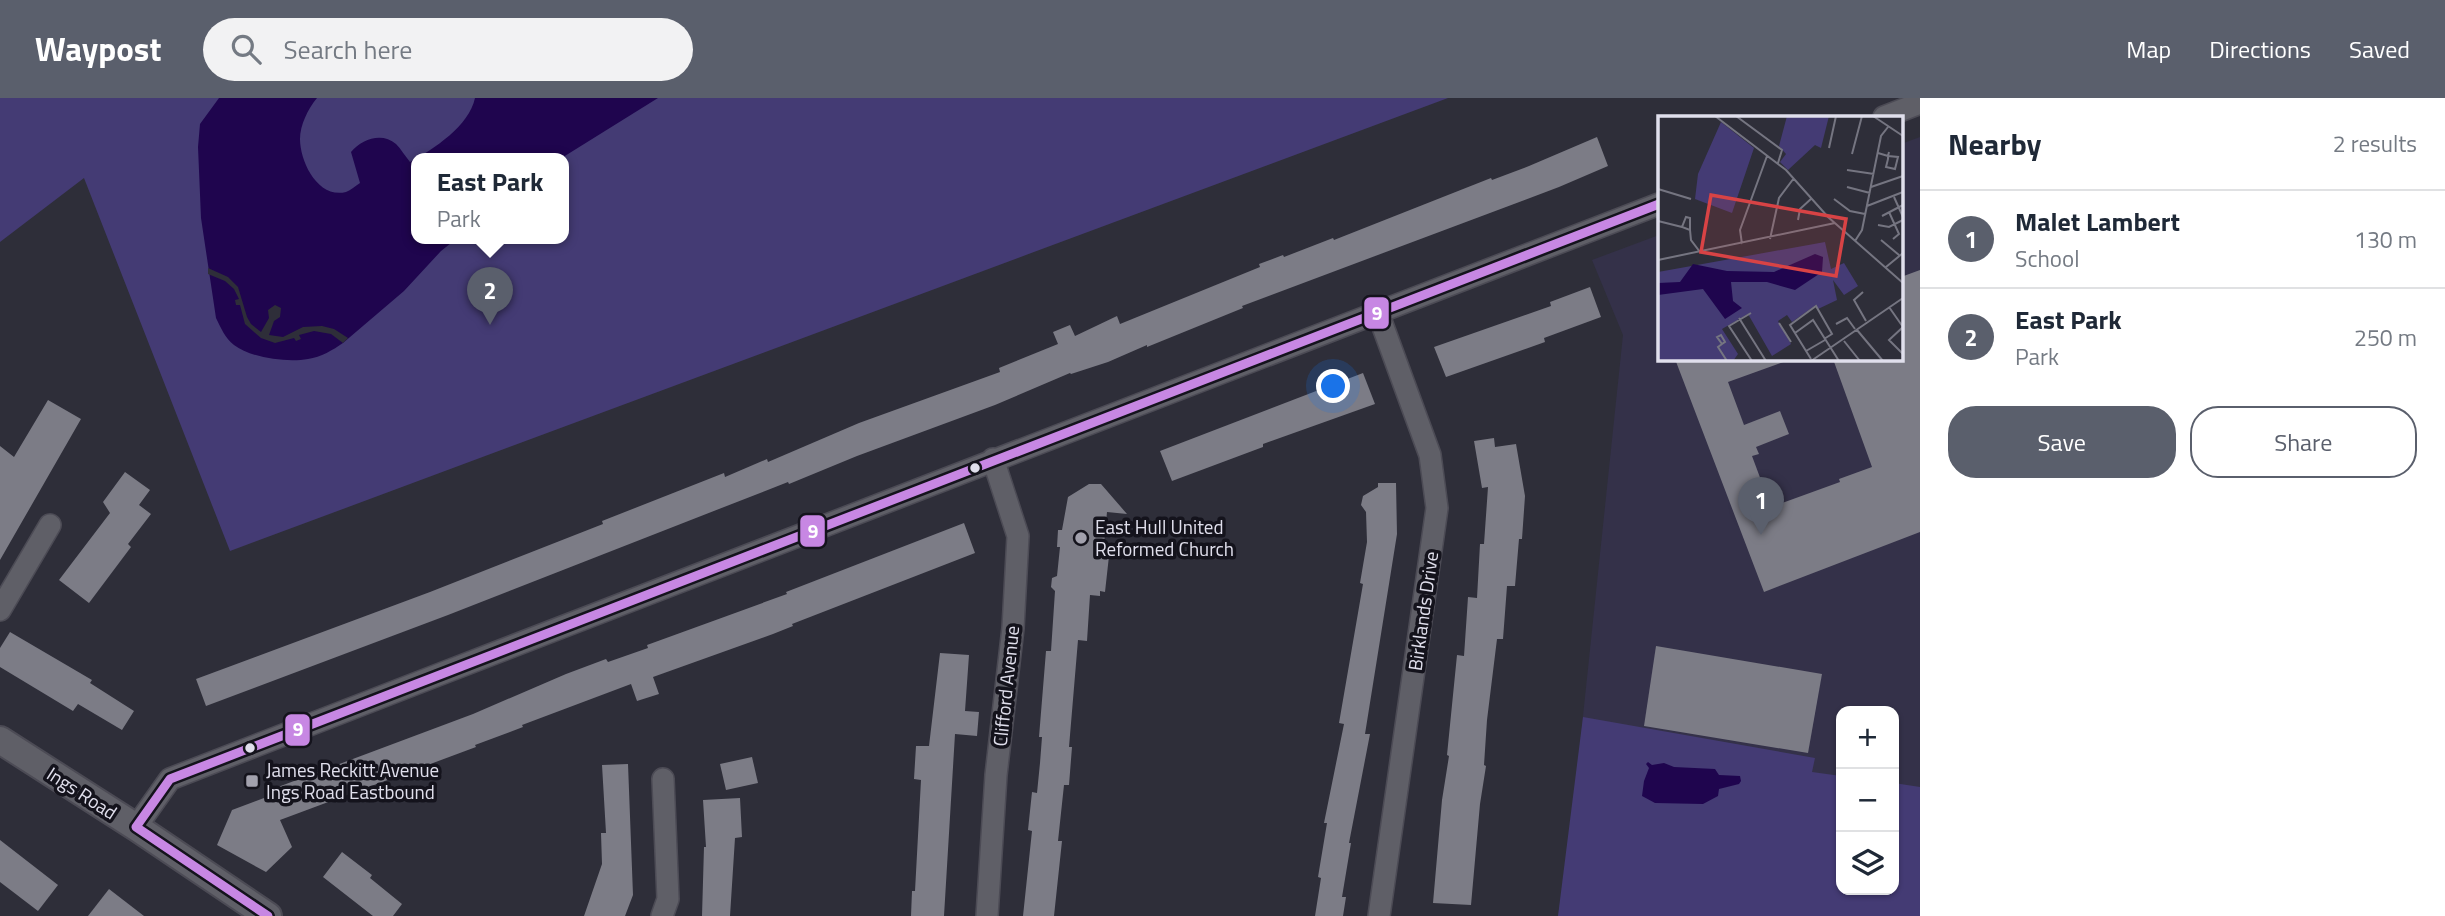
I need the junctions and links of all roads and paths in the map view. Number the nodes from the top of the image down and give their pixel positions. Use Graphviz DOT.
graph roads {
  1 [pos="1920,103"];
  2 [pos="1887,116"];
  3 [pos="1658,204"];
  4 [pos="1378,313"];
  5 [pos="993,459"];
  6 [pos="50,525"];
  7 [pos="0,610"];
  8 [pos="0,740"];
  9 [pos="663,779"];
  10 [pos="136,827"];
  11 [pos="268,916"];
  12 [pos="662,916"];
  13 [pos="986,916"];
  14 [pos="1379,916"];
  1 -- 2 [label="street"];
  3 -- 4 [label="street"];
  4 -- 5 [label="street"];
  4 -- 14 [label="street, Birklands Drive"];
  5 -- 10 [label="street"];
  5 -- 13 [label="street, Clifford Avenue"];
  6 -- 7 [label="street"];
  8 -- 10 [label="street, Ings Road"];
  9 -- 12 [label="street"];
  10 -- 11 [label="street, Ings Road"];
}
